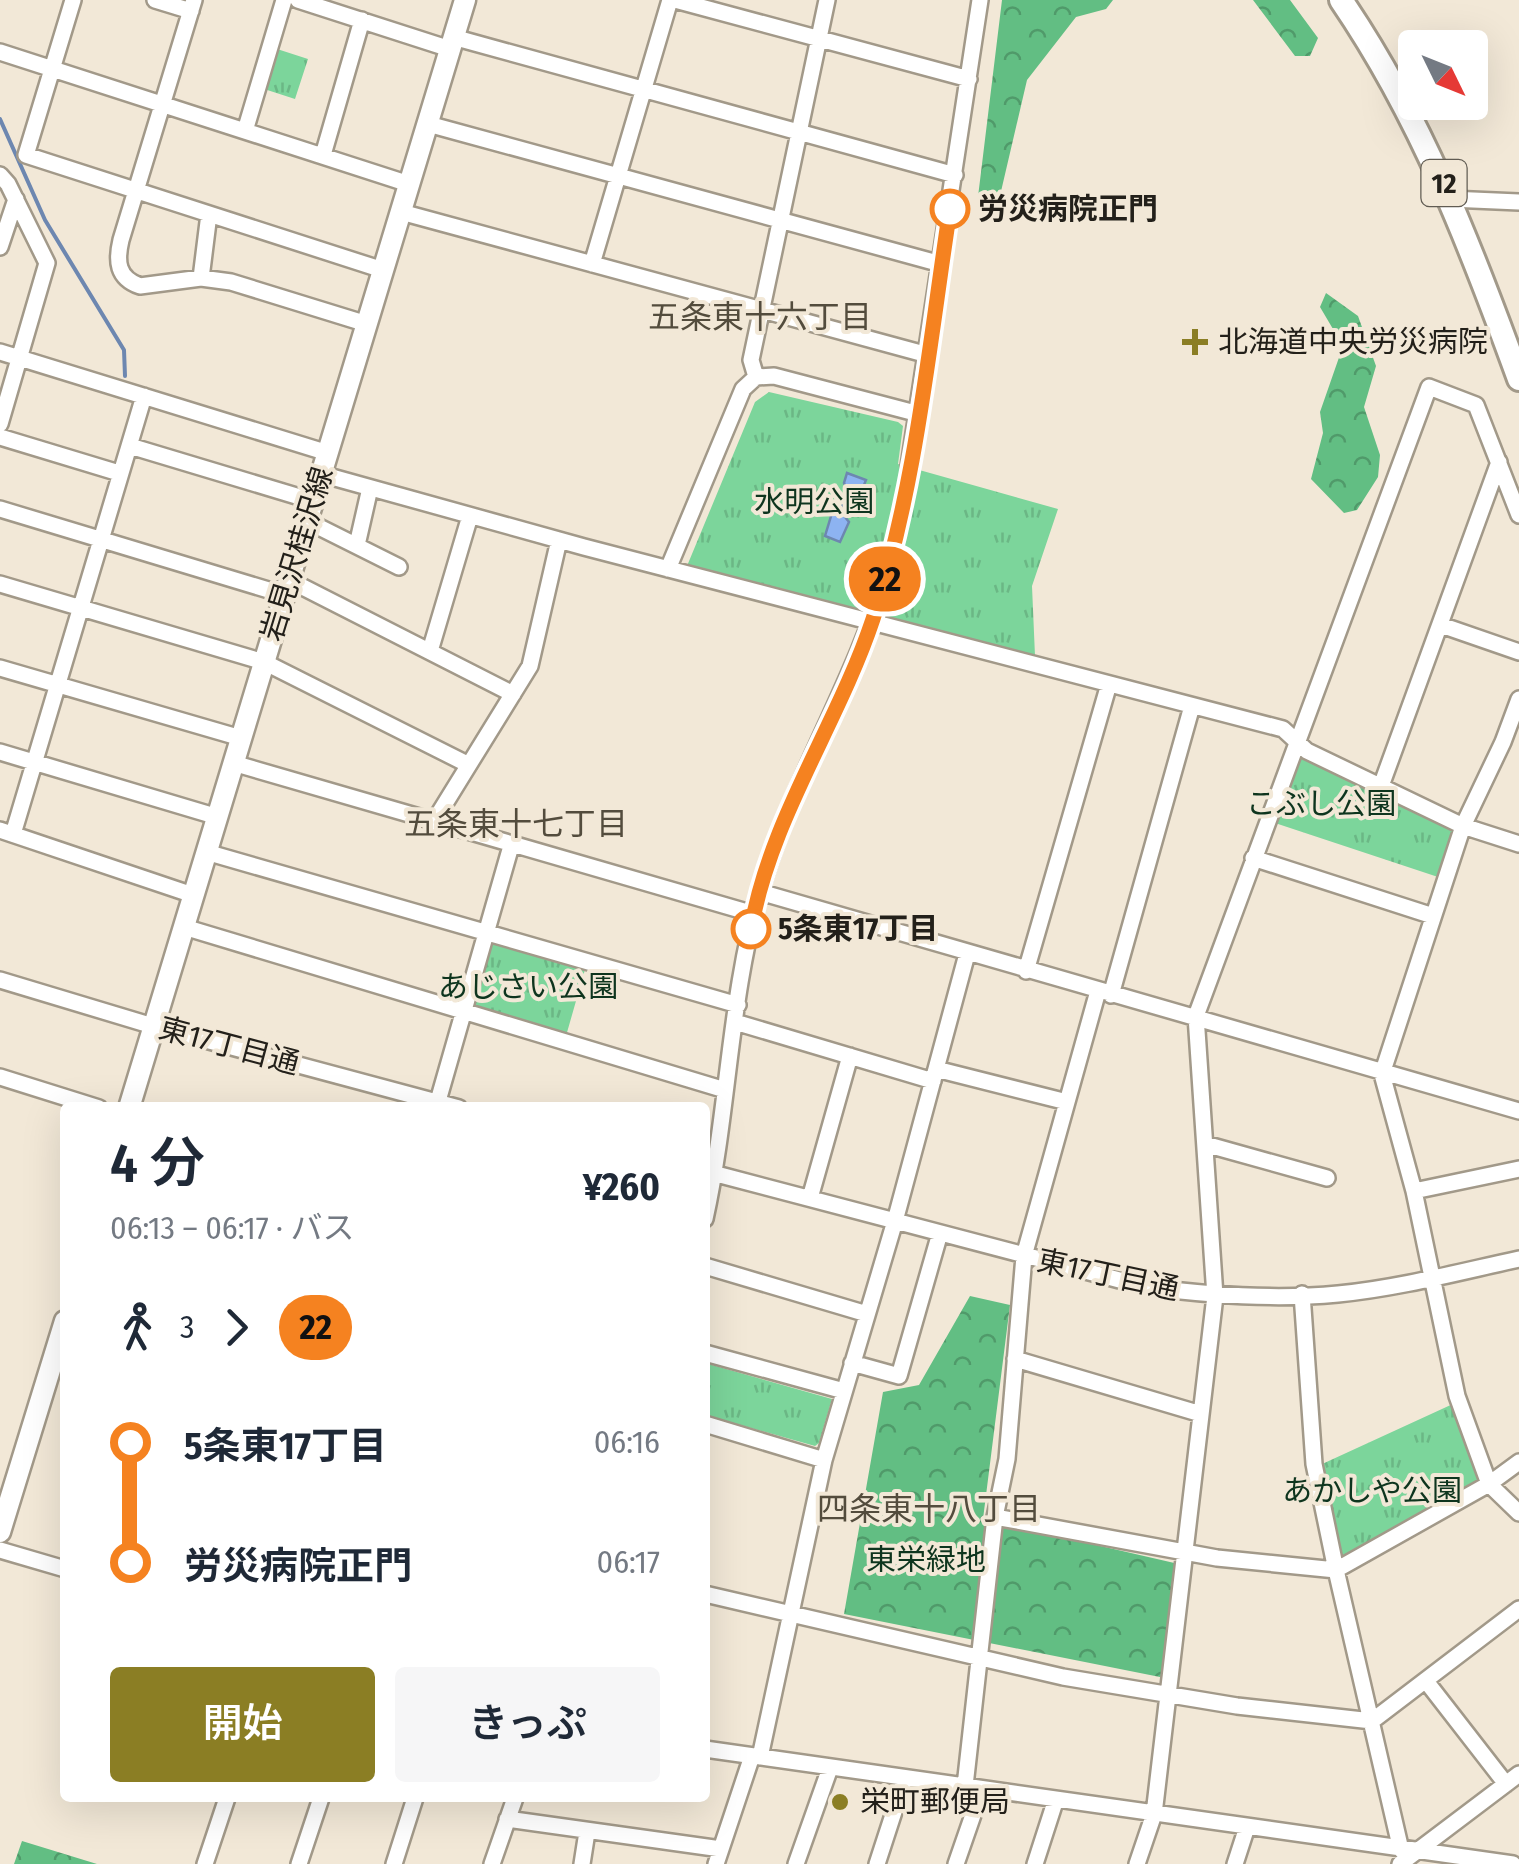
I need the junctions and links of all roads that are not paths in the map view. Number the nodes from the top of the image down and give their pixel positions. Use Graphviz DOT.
graph roads {
  1 [pos="73,0"];
  2 [pos="155,0"];
  3 [pos="284,0"];
  4 [pos="298,0"];
  5 [pos="464,0"];
  6 [pos="673,0"];
  7 [pos="827,0"];
  8 [pos="980,0"];
  9 [pos="1341,0"];
  10 [pos="193,6"];
  11 [pos="362,20"];
  12 [pos="818,40"];
  13 [pos="452,43"];
  14 [pos="0,52"];
  15 [pos="53,69"];
  16 [pos="969,79"];
  17 [pos="645,89"];
  18 [pos="163,106"];
  19 [pos="428,124"];
  20 [pos="244,131"];
  21 [pos="800,132"];
  22 [pos="323,156"];
  23 [pos="0,175"];
  24 [pos="955,175"];
  25 [pos="618,176"];
  26 [pos="409,184"];
  27 [pos="137,191"];
  28 [pos="16,199"];
  29 [pos="1450,199"];
  30 [pos="1519,202"];
  31 [pos="401,212"];
  32 [pos="209,214"];
  33 [pos="781,220"];
  34 [pos="0,246"];
  35 [pos="592,264"];
  36 [pos="942,264"];
  37 [pos="383,270"];
  38 [pos="201,278"];
  39 [pos="762,310"];
  40 [pos="367,324"];
  41 [pos="0,352"];
  42 [pos="928,354"];
  43 [pos="19,358"];
  44 [pos="756,377"];
  45 [pos="1519,380"];
  46 [pos="144,396"];
  47 [pos="919,414"];
  48 [pos="0,424"];
  49 [pos="0,437"];
  50 [pos="130,446"];
  51 [pos="328,453"];
  52 [pos="1499,462"];
  53 [pos="910,466"];
  54 [pos="119,474"];
  55 [pos="321,474"];
  56 [pos="370,488"];
  57 [pos="0,509"];
  58 [pos="310,511"];
  59 [pos="1519,515"];
  60 [pos="470,516"];
  61 [pos="100,540"];
  62 [pos="559,540"];
  63 [pos="357,546"];
  64 [pos="399,566"];
  65 [pos="668,569"];
  66 [pos="888,570"];
  67 [pos="0,584"];
  68 [pos="287,588"];
  69 [pos="81,608"];
  70 [pos="872,623"];
  71 [pos="1441,625"];
  72 [pos="430,652"];
  73 [pos="1519,652"];
  74 [pos="264,662"];
  75 [pos="0,668"];
  76 [pos="1109,684"];
  77 [pos="58,686"];
  78 [pos="512,694"];
  79 [pos="1519,699"];
  80 [pos="1192,706"];
  81 [pos="241,738"];
  82 [pos="1296,741"];
  83 [pos="0,752"];
  84 [pos="34,763"];
  85 [pos="234,763"];
  86 [pos="469,765"];
  87 [pos="1381,786"];
  88 [pos="218,817"];
  89 [pos="433,823"];
  90 [pos="1463,826"];
  91 [pos="6,832"];
  92 [pos="1519,844"];
  93 [pos="511,846"];
  94 [pos="206,852"];
  95 [pos="1253,858"];
  96 [pos="760,892"];
  97 [pos="193,895"];
  98 [pos="754,914"];
  99 [pos="1434,916"];
  100 [pos="184,926"];
  101 [pos="486,932"];
  102 [pos="967,954"];
  103 [pos="1026,970"];
  104 [pos="0,980"];
  105 [pos="1105,993"];
  106 [pos="738,1004"];
  107 [pos="464,1011"];
  108 [pos="1196,1016"];
  109 [pos="735,1022"];
  110 [pos="153,1026"];
  111 [pos="850,1056"];
  112 [pos="1382,1074"];
  113 [pos="934,1075"];
  114 [pos="0,1077"];
  115 [pos="725,1090"];
  116 [pos="80,1102"];
  117 [pos="130,1102"];
  118 [pos="426,1102"];
  119 [pos="438,1102"];
  120 [pos="1067,1102"];
  121 [pos="1519,1111"];
  122 [pos="1206,1144"];
  123 [pos="1519,1168"];
  124 [pos="710,1173"];
  125 [pos="1326,1178"];
  126 [pos="1414,1191"];
  127 [pos="810,1198"];
  128 [pos="895,1221"];
  129 [pos="940,1233"];
  130 [pos="1024,1256"];
  131 [pos="1519,1259"];
  132 [pos="710,1267"];
  133 [pos="1432,1279"];
  134 [pos="1302,1294"];
  135 [pos="1215,1296"];
  136 [pos="867,1314"];
  137 [pos="60,1353"];
  138 [pos="710,1354"];
  139 [pos="1015,1359"];
  140 [pos="852,1363"];
  141 [pos="55,1385"];
  142 [pos="844,1391"];
  143 [pos="1201,1414"];
  144 [pos="710,1426"];
  145 [pos="824,1460"];
  146 [pos="1519,1462"];
  147 [pos="1489,1484"];
  148 [pos="1519,1512"];
  149 [pos="996,1517"];
  150 [pos="0,1532"];
  151 [pos="0,1550"];
  152 [pos="1185,1552"];
  153 [pos="60,1568"];
  154 [pos="1336,1570"];
  155 [pos="710,1595"];
  156 [pos="1519,1609"];
  157 [pos="790,1614"];
  158 [pos="978,1657"];
  159 [pos="1426,1681"];
  160 [pos="1166,1694"];
  161 [pos="1372,1721"];
  162 [pos="710,1750"];
  163 [pos="756,1756"];
  164 [pos="830,1768"];
  165 [pos="905,1778"];
  166 [pos="1513,1779"];
  167 [pos="964,1786"];
  168 [pos="982,1789"];
  169 [pos="1056,1799"];
  170 [pos="226,1802"];
  171 [pos="320,1802"];
  172 [pos="415,1802"];
  173 [pos="513,1802"];
  174 [pos="1154,1814"];
  175 [pos="507,1819"];
  176 [pos="1247,1828"];
  177 [pos="587,1832"];
  178 [pos="1406,1855"];
  179 [pos="718,1857"];
  180 [pos="205,1864"];
  181 [pos="299,1864"];
  182 [pos="394,1864"];
  183 [pos="492,1864"];
  184 [pos="582,1864"];
  185 [pos="796,1864"];
  186 [pos="876,1864"];
  187 [pos="956,1864"];
  188 [pos="1035,1864"];
  189 [pos="1137,1864"];
  190 [pos="1235,1864"];
  191 [pos="1513,1864"];
  1 -- 15 [label="street"];
  2 -- 10 [label="street"];
  3 -- 20 [label="street"];
  4 -- 11 [label="street"];
  5 -- 13 [label="main road, 岩見沢桂沢線"];
  6 -- 12 [label="street"];
  6 -- 17 [label="street"];
  7 -- 12 [label="street"];
  8 -- 16 [label="street"];
  9 -- 29 [label="highway, 12"];
  10 -- 18 [label="street"];
  11 -- 13 [label="street"];
  11 -- 22 [label="street"];
  12 -- 16 [label="street"];
  12 -- 21 [label="street"];
  13 -- 17 [label="street"];
  13 -- 19 [label="main road, 岩見沢桂沢線"];
  14 -- 15 [label="street"];
  15 -- 18 [label="street"];
  15 -- 27 [label="street"];
  16 -- 24 [label="street"];
  17 -- 21 [label="street"];
  17 -- 25 [label="street"];
  18 -- 20 [label="street"];
  18 -- 27 [label="street"];
  19 -- 25 [label="street"];
  19 -- 26 [label="main road, 岩見沢桂沢線"];
  20 -- 22 [label="street"];
  21 -- 24 [label="street"];
  21 -- 33 [label="street"];
  22 -- 26 [label="street"];
  23 -- 28 [label="street"];
  24 -- 36 [label="street"];
  25 -- 33 [label="street"];
  25 -- 35 [label="street"];
  26 -- 31 [label="main road, 岩見沢桂沢線"];
  27 -- 32 [label="street"];
  27 -- 38 [label="street"];
  28 -- 34 [label="street"];
  28 -- 43 [label="street"];
  29 -- 30 [label="street"];
  29 -- 45 [label="highway, 12"];
  31 -- 35 [label="street"];
  31 -- 37 [label="main road, 岩見沢桂沢線"];
  32 -- 37 [label="street"];
  32 -- 38 [label="street"];
  33 -- 36 [label="street"];
  33 -- 39 [label="street"];
  35 -- 39 [label="street"];
  36 -- 42 [label="street"];
  37 -- 40 [label="main road, 岩見沢桂沢線"];
  38 -- 40 [label="street"];
  39 -- 42 [label="street"];
  39 -- 44 [label="street"];
  40 -- 51 [label="main road, 岩見沢桂沢線"];
  41 -- 43 [label="street"];
  42 -- 47 [label="street"];
  43 -- 46 [label="street"];
  43 -- 48 [label="street"];
  44 -- 47 [label="street"];
  44 -- 65 [label="street"];
  46 -- 50 [label="street"];
  46 -- 51 [label="street"];
  47 -- 53 [label="street"];
  49 -- 54 [label="street"];
  50 -- 54 [label="street"];
  50 -- 58 [label="street"];
  51 -- 55 [label="main road, 岩見沢桂沢線"];
  52 -- 59 [label="street"];
  52 -- 71 [label="street"];
  52 -- 82 [label="street"];
  54 -- 61 [label="street"];
  55 -- 56 [label="street"];
  55 -- 58 [label="main road, 岩見沢桂沢線"];
  56 -- 60 [label="street"];
  56 -- 63 [label="street"];
  57 -- 61 [label="street"];
  58 -- 63 [label="street"];
  58 -- 68 [label="main road, 岩見沢桂沢線"];
  60 -- 62 [label="street"];
  60 -- 72 [label="street"];
  61 -- 68 [label="street"];
  61 -- 69 [label="street"];
  62 -- 65 [label="street"];
  62 -- 78 [label="street"];
  63 -- 64 [label="street"];
  65 -- 70 [label="street"];
  66 -- 70 [label="street"];
  67 -- 69 [label="street"];
  68 -- 72 [label="street"];
  68 -- 74 [label="main road, 岩見沢桂沢線"];
  69 -- 74 [label="street"];
  69 -- 77 [label="street"];
  70 -- 76 [label="street"];
  70 -- 96 [label="street"];
  71 -- 73 [label="street"];
  71 -- 87 [label="street"];
  72 -- 78 [label="street"];
  74 -- 81 [label="main road, 岩見沢桂沢線"];
  74 -- 86 [label="street"];
  75 -- 77 [label="street"];
  76 -- 80 [label="street"];
  76 -- 103 [label="street"];
  77 -- 81 [label="street"];
  77 -- 84 [label="street"];
  78 -- 86 [label="street"];
  79 -- 90 [label="street"];
  80 -- 82 [label="street"];
  80 -- 105 [label="street"];
  81 -- 85 [label="main road, 岩見沢桂沢線"];
  82 -- 87 [label="street"];
  82 -- 95 [label="street"];
  83 -- 84 [label="street"];
  84 -- 88 [label="street"];
  84 -- 91 [label="street"];
  85 -- 88 [label="main road, 岩見沢桂沢線"];
  85 -- 89 [label="street"];
  86 -- 89 [label="street"];
  87 -- 90 [label="street"];
  88 -- 94 [label="main road, 岩見沢桂沢線"];
  89 -- 93 [label="street"];
  90 -- 92 [label="street"];
  90 -- 99 [label="street"];
  91 -- 97 [label="street"];
  93 -- 98 [label="street"];
  93 -- 101 [label="street"];
  94 -- 97 [label="main road, 岩見沢桂沢線"];
  94 -- 101 [label="street"];
  95 -- 99 [label="street"];
  95 -- 108 [label="street"];
  96 -- 98 [label="street"];
  96 -- 102 [label="street"];
  97 -- 100 [label="main road, 岩見沢桂沢線"];
  98 -- 106 [label="street"];
  99 -- 112 [label="street"];
  100 -- 107 [label="street"];
  100 -- 110 [label="main road, 岩見沢桂沢線"];
  101 -- 106 [label="street"];
  101 -- 107 [label="street"];
  102 -- 103 [label="street"];
  102 -- 113 [label="street"];
  103 -- 105 [label="street"];
  104 -- 110 [label="street, 東17丁目通"];
  105 -- 108 [label="street"];
  105 -- 120 [label="street"];
  106 -- 109 [label="street"];
  107 -- 115 [label="street"];
  107 -- 119 [label="street"];
  108 -- 112 [label="street"];
  108 -- 122 [label="street"];
  109 -- 111 [label="street"];
  109 -- 115 [label="street"];
  110 -- 117 [label="main road, 岩見沢桂沢線"];
  110 -- 118 [label="street, 東17丁目通"];
  111 -- 113 [label="street"];
  111 -- 127 [label="street"];
  112 -- 121 [label="street"];
  112 -- 126 [label="street"];
  113 -- 120 [label="street"];
  113 -- 128 [label="street"];
  114 -- 116 [label="street"];
  115 -- 124 [label="street"];
  120 -- 130 [label="street"];
  122 -- 125 [label="street"];
  122 -- 135 [label="street"];
  123 -- 126 [label="street"];
  124 -- 127 [label="street, 東17丁目通"];
  126 -- 133 [label="street"];
  127 -- 128 [label="street, 東17丁目通"];
  128 -- 129 [label="street, 東17丁目通"];
  128 -- 136 [label="street"];
  129 -- 130 [label="street, 東17丁目通"];
  129 -- 140 [label="street"];
  130 -- 135 [label="street, 東17丁目通"];
  130 -- 139 [label="street"];
  131 -- 133 [label="street, 東17丁目通"];
  132 -- 136 [label="street"];
  133 -- 134 [label="street, 東17丁目通"];
  133 -- 147 [label="street"];
  134 -- 135 [label="street, 東17丁目通"];
  134 -- 154 [label="street"];
  135 -- 143 [label="street"];
  136 -- 140 [label="street"];
  137 -- 141 [label="main road"];
  138 -- 142 [label="street"];
  139 -- 143 [label="street"];
  139 -- 149 [label="street"];
  140 -- 142 [label="street"];
  141 -- 150 [label="main road"];
  142 -- 145 [label="street"];
  143 -- 152 [label="street"];
  144 -- 145 [label="street"];
  145 -- 157 [label="street"];
  146 -- 147 [label="street"];
  147 -- 148 [label="street"];
  147 -- 154 [label="street"];
  149 -- 152 [label="street"];
  149 -- 158 [label="street"];
  151 -- 153 [label="street"];
  152 -- 154 [label="street"];
  152 -- 160 [label="street"];
  154 -- 161 [label="street"];
  155 -- 157 [label="street"];
  156 -- 159 [label="street"];
  157 -- 158 [label="street"];
  157 -- 163 [label="street"];
  158 -- 160 [label="street"];
  158 -- 167 [label="street"];
  159 -- 161 [label="street"];
  159 -- 166 [label="street"];
  160 -- 161 [label="street"];
  160 -- 174 [label="street"];
  161 -- 178 [label="street"];
  162 -- 163 [label="street"];
  163 -- 164 [label="street"];
  163 -- 179 [label="street"];
  164 -- 165 [label="street"];
  164 -- 185 [label="street"];
  165 -- 167 [label="street"];
  165 -- 186 [label="street"];
  166 -- 178 [label="street"];
  167 -- 168 [label="street"];
  168 -- 169 [label="street"];
  168 -- 187 [label="street"];
  169 -- 174 [label="street"];
  169 -- 188 [label="street"];
  170 -- 180 [label="street"];
  171 -- 181 [label="street"];
  172 -- 182 [label="street"];
  173 -- 175 [label="street"];
  174 -- 176 [label="street"];
  174 -- 189 [label="street"];
  175 -- 177 [label="street"];
  175 -- 183 [label="street"];
  176 -- 178 [label="street"];
  176 -- 190 [label="street"];
  177 -- 179 [label="street"];
  177 -- 184 [label="street"];
  178 -- 191 [label="street"];
}
